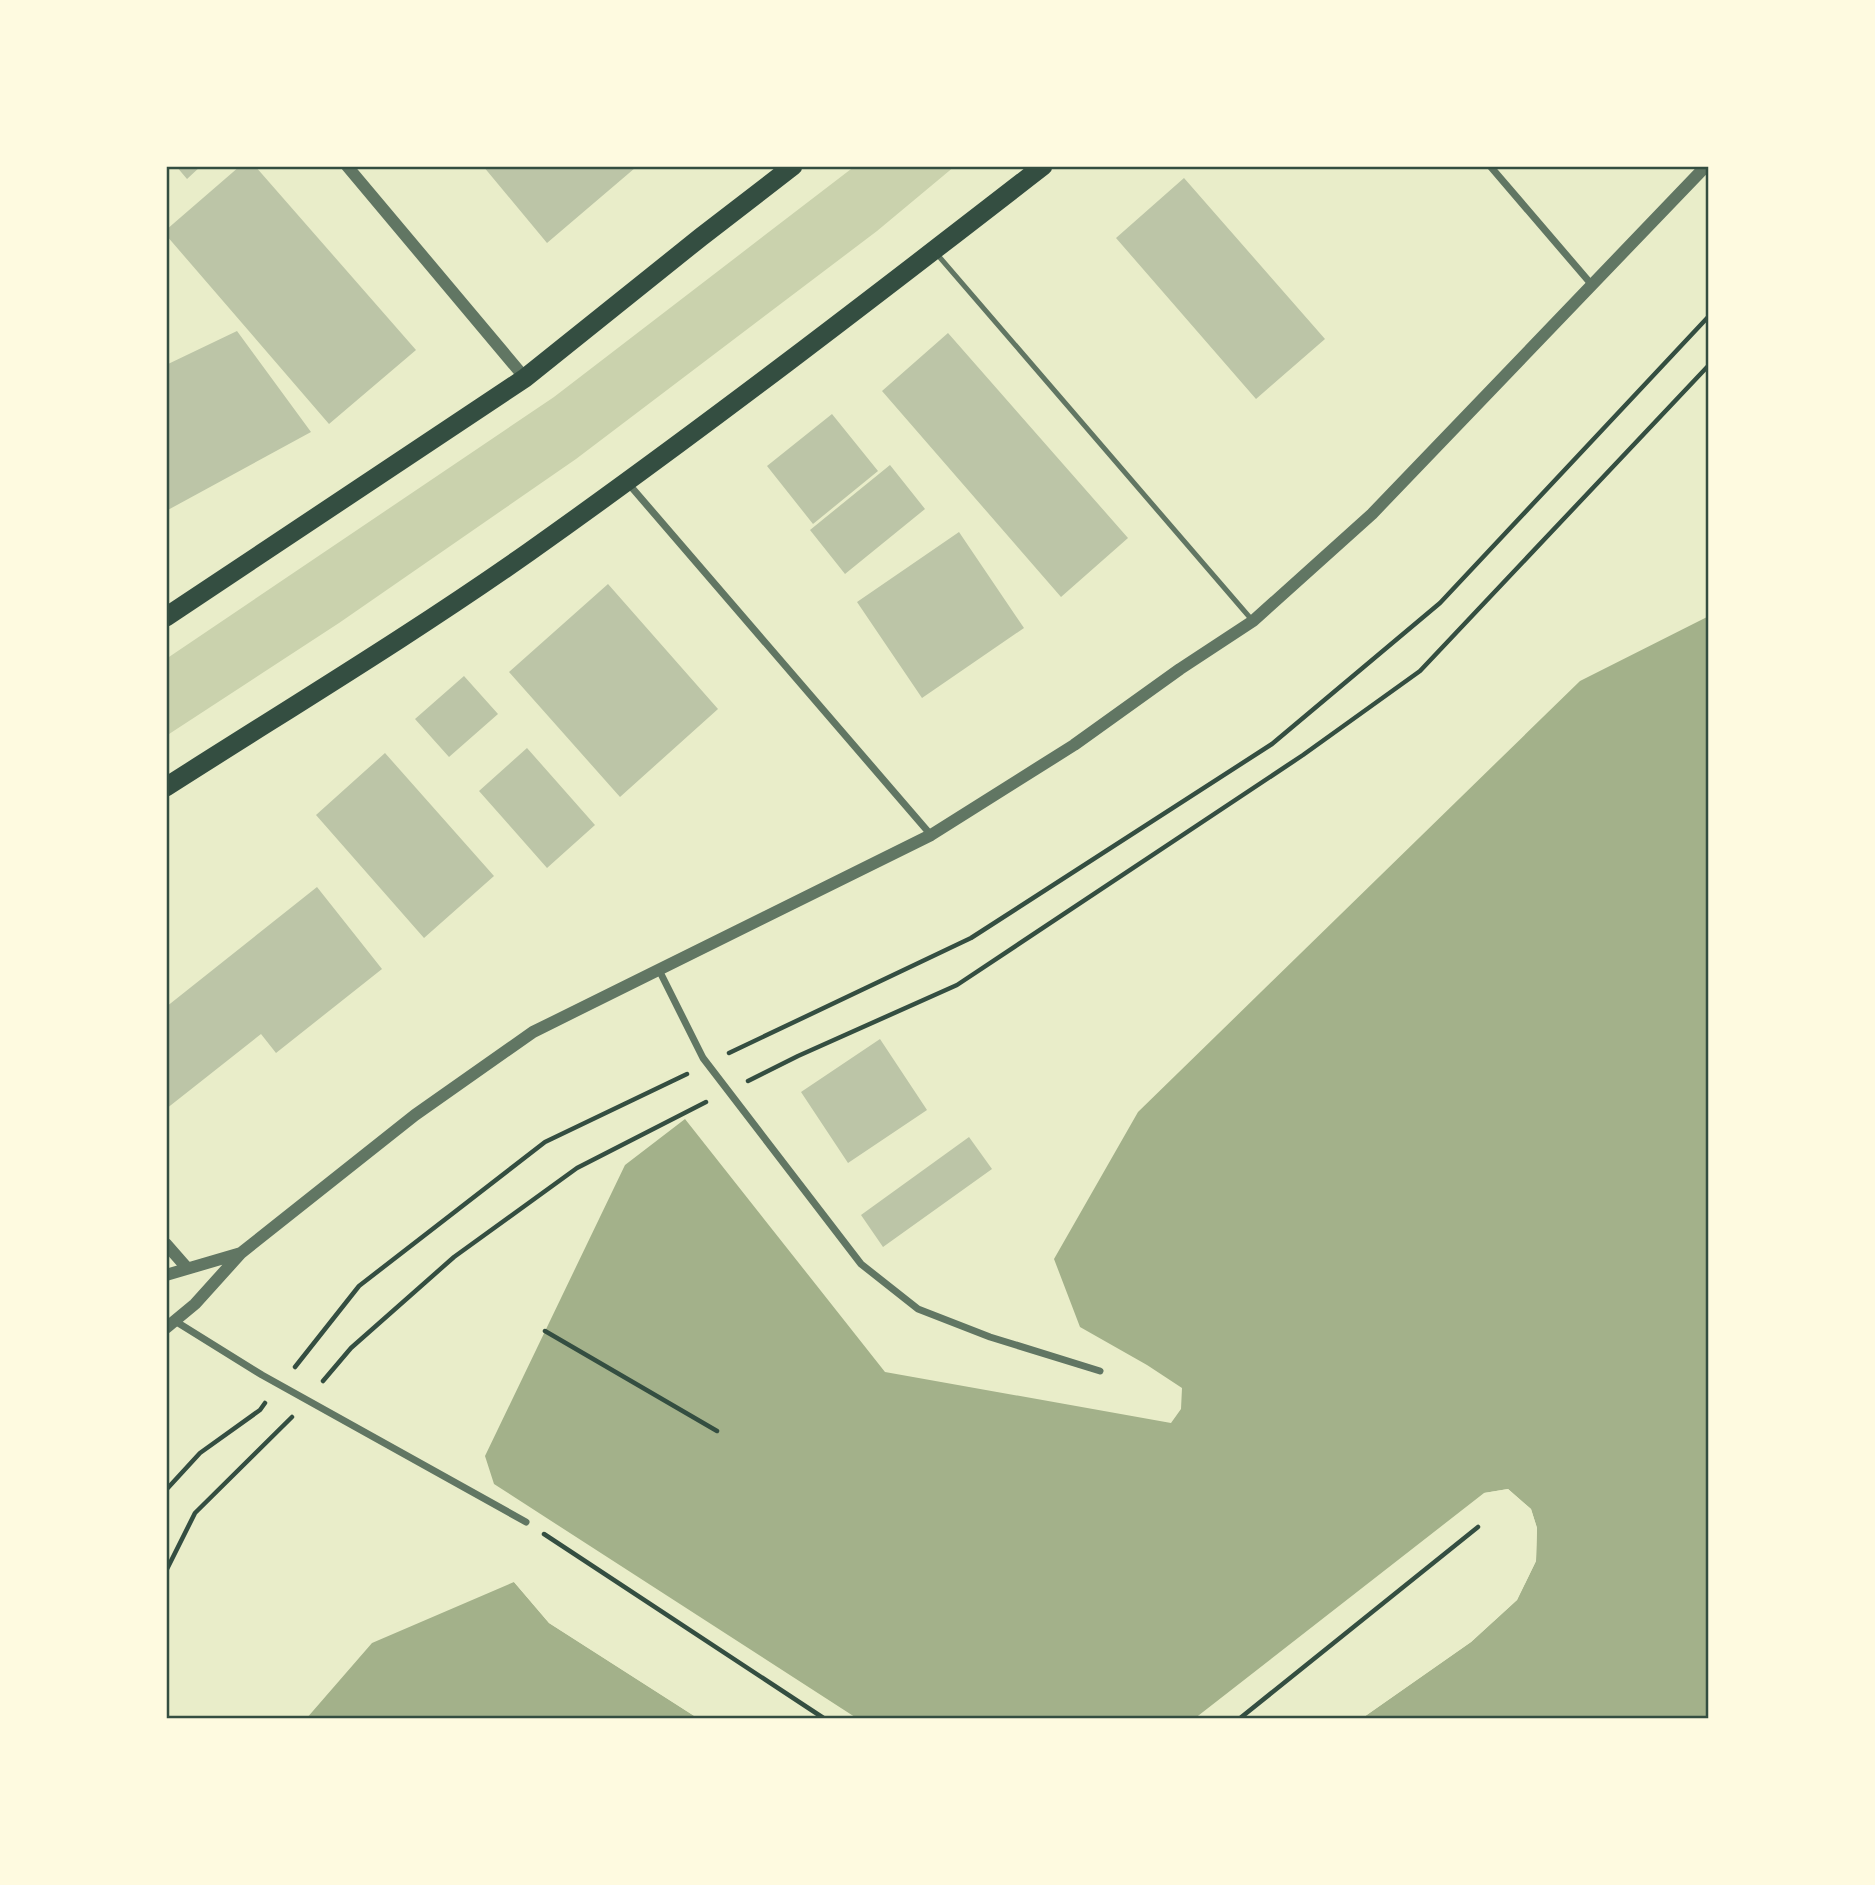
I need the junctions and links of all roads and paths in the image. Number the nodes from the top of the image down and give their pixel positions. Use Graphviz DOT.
graph roads {
  1 [pos="347,166"];
  2 [pos="793,166"];
  3 [pos="1043,166"];
  4 [pos="1490,166"];
  5 [pos="1706,166"];
  6 [pos="933,251"];
  7 [pos="1593,286"];
  8 [pos="1709,316"];
  9 [pos="1709,365"];
  10 [pos="525,378"];
  11 [pos="626,482"];
  12 [pos="166,617"];
  13 [pos="1253,621"];
  14 [pos="166,787"];
  15 [pos="931,835"];
  16 [pos="659,970"];
  17 [pos="708,1064"];
  18 [pos="729,1091"];
  19 [pos="166,1244"];
  20 [pos="241,1253"];
  21 [pos="187,1268"];
  22 [pos="166,1275"];
  23 [pos="359,1286"];
  24 [pos="170,1324"];
  25 [pos="545,1331"];
  26 [pos="1100,1371"];
  27 [pos="307,1400"];
  28 [pos="717,1431"];
  29 [pos="526,1522"];
  30 [pos="1478,1527"];
  31 [pos="166,1571"];
  32 [pos="825,1719"];
  33 [pos="1239,1719"];
  1 -- 10 [label="street"];
  2 -- 10 [label="highway"];
  3 -- 6 [label="highway"];
  4 -- 7 [label="street"];
  5 -- 7 [label="street"];
  6 -- 11 [label="highway"];
  6 -- 13 [label="lane"];
  7 -- 13 [label="street"];
  8 -- 17 [label="path"];
  9 -- 18 [label="path"];
  10 -- 12 [label="highway"];
  11 -- 14 [label="highway"];
  11 -- 15 [label="street"];
  13 -- 15 [label="street"];
  15 -- 16 [label="street"];
  16 -- 17 [label="street"];
  16 -- 20 [label="street"];
  17 -- 18 [label="street"];
  17 -- 23 [label="path"];
  18 -- 26 [label="street"];
  18 -- 27 [label="path"];
  19 -- 21 [label="street"];
  20 -- 21 [label="street"];
  20 -- 24 [label="street"];
  21 -- 22 [label="street"];
  24 -- 27 [label="street"];
  25 -- 28 [label="path"];
  27 -- 29 [label="street"];
  27 -- 31 [label="path"];
  29 -- 32 [label="path"];
  30 -- 33 [label="path"];
}
